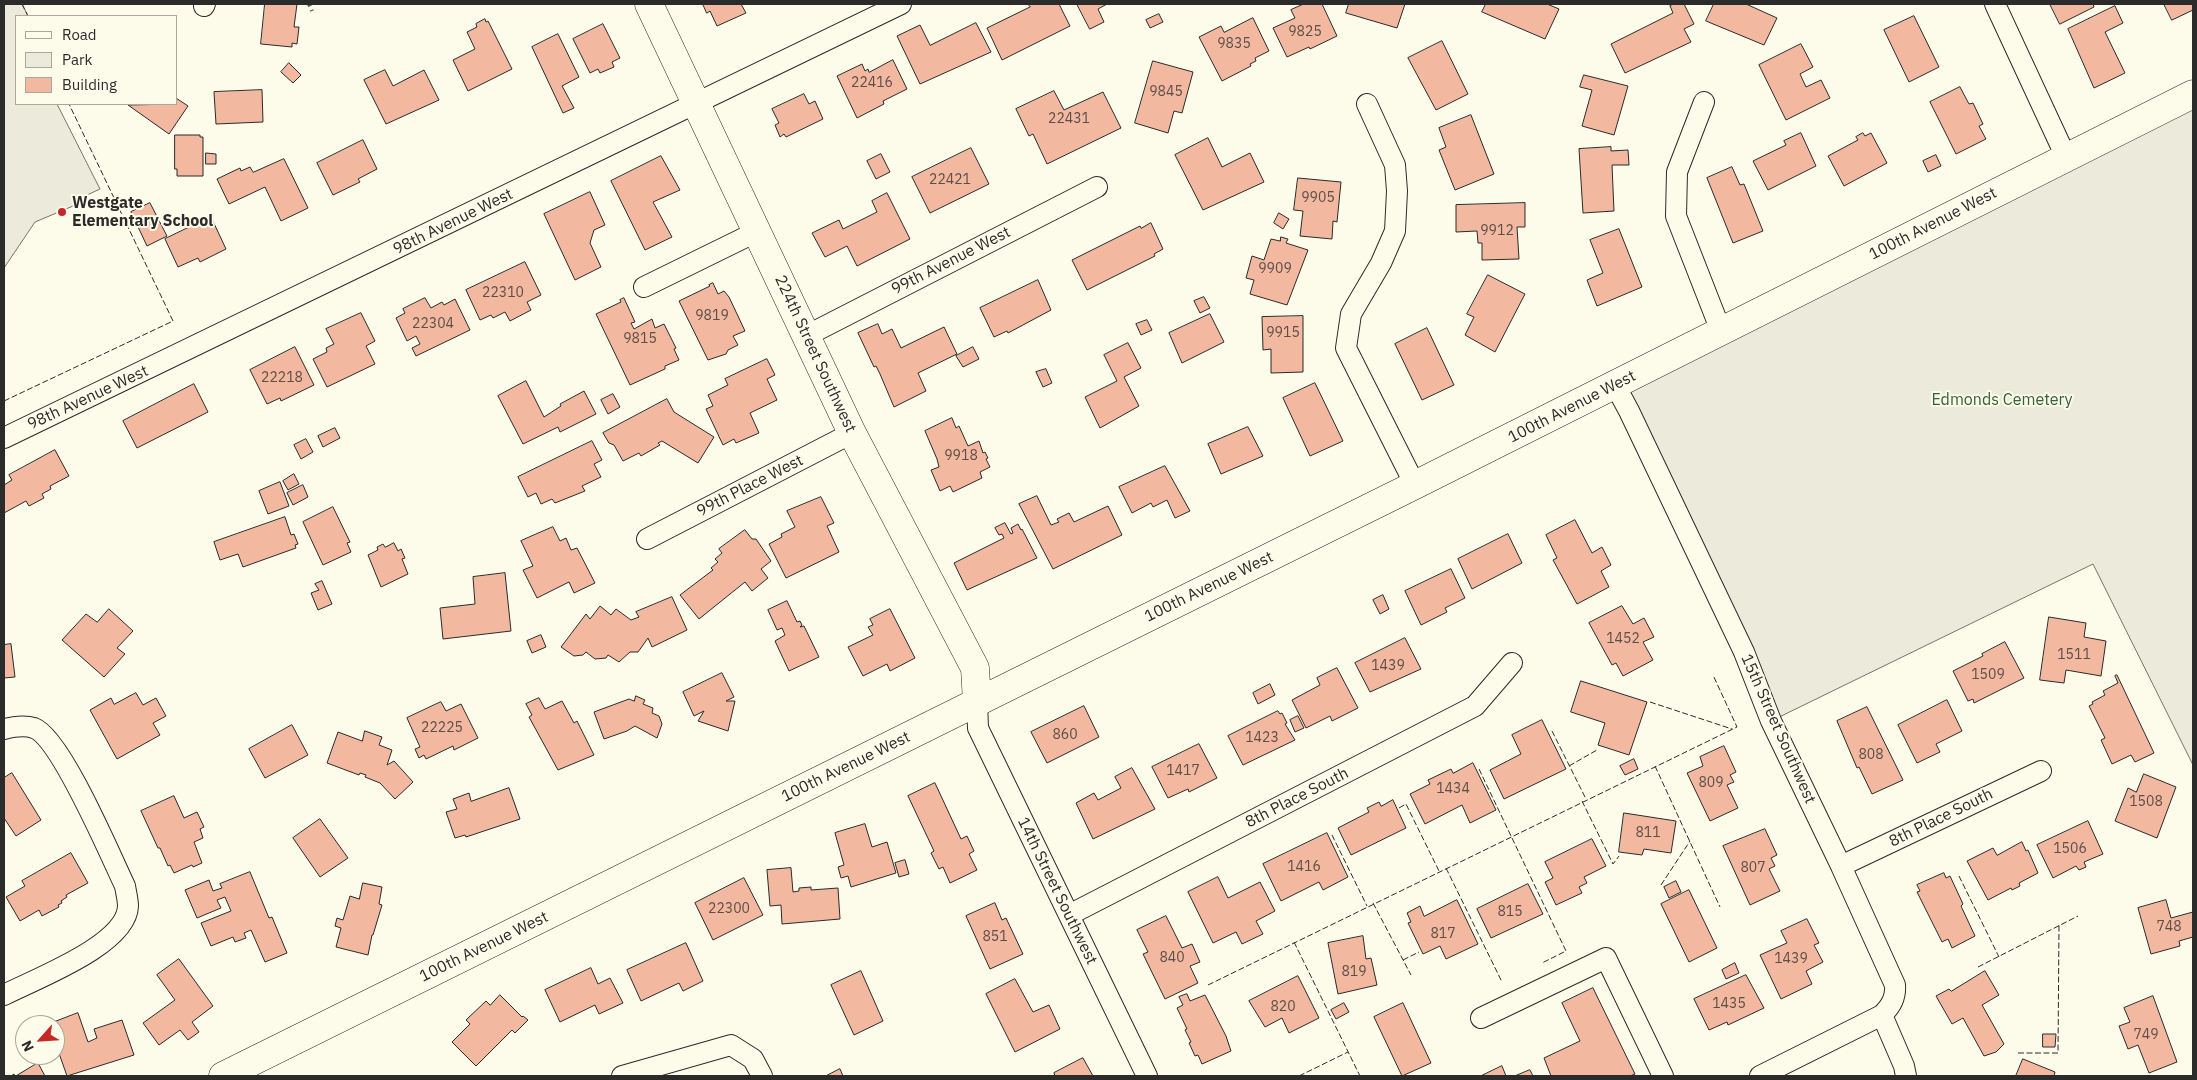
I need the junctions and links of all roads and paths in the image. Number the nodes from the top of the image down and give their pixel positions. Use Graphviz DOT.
graph roads {
  1 [pos="649,4"];
  2 [pos="901,4"];
  3 [pos="1995,4"];
  4 [pos="2193,94"];
  5 [pos="1704,102"];
  6 [pos="696,103"];
  7 [pos="1367,104"];
  8 [pos="2066,157"];
  9 [pos="1096,186"];
  10 [pos="756,232"];
  11 [pos="644,287"];
  12 [pos="1721,330"];
  13 [pos="806,336"];
  14 [pos="1615,385"];
  15 [pos="852,433"];
  16 [pos="4,438"];
  17 [pos="1415,485"];
  18 [pos="647,539"];
  19 [pos="1512,663"];
  20 [pos="977,702"];
  21 [pos="4,729"];
  22 [pos="2041,771"];
  23 [pos="1841,866"];
  24 [pos="1069,915"];
  25 [pos="4,995"];
  26 [pos="1882,1015"];
  27 [pos="1481,1018"];
  28 [pos="223,1076"];
  29 [pos="622,1076"];
  30 [pos="762,1076"];
  31 [pos="1147,1076"];
  32 [pos="1663,1076"];
  33 [pos="1760,1076"];
  34 [pos="1906,1076"];
  1 -- 6 [label="main road, 224th Street Southwest"];
  2 -- 6 [label="street, 98th Avenue West"];
  3 -- 8 [label="street"];
  4 -- 8 [label="main road, 100th Avenue West"];
  5 -- 12 [label="street"];
  6 -- 10 [label="main road, 224th Street Southwest"];
  6 -- 16 [label="street, 98th Avenue West"];
  7 -- 17 [label="street"];
  8 -- 12 [label="main road, 100th Avenue West"];
  9 -- 13 [label="street, 99th Avenue West"];
  10 -- 11 [label="street"];
  10 -- 13 [label="main road, 224th Street Southwest"];
  12 -- 14 [label="main road, 100th Avenue West"];
  13 -- 15 [label="main road, 224th Street Southwest"];
  14 -- 17 [label="main road, 100th Avenue West"];
  14 -- 23 [label="street, 15th Street Southwest"];
  15 -- 18 [label="street, 99th Place West"];
  15 -- 20 [label="main road, 224th Street Southwest"];
  17 -- 20 [label="main road, 100th Avenue West"];
  19 -- 24 [label="street, 8th Place South"];
  20 -- 24 [label="street, 14th Street Southwest"];
  20 -- 28 [label="main road, 100th Avenue West"];
  21 -- 25 [label="street"];
  22 -- 23 [label="street, 8th Place South"];
  23 -- 26 [label="street, 15th Street Southwest"];
  24 -- 31 [label="street, 14th Street Southwest"];
  26 -- 33 [label="street"];
  26 -- 34 [label="street"];
  27 -- 32 [label="street"];
  29 -- 30 [label="street"];
}
